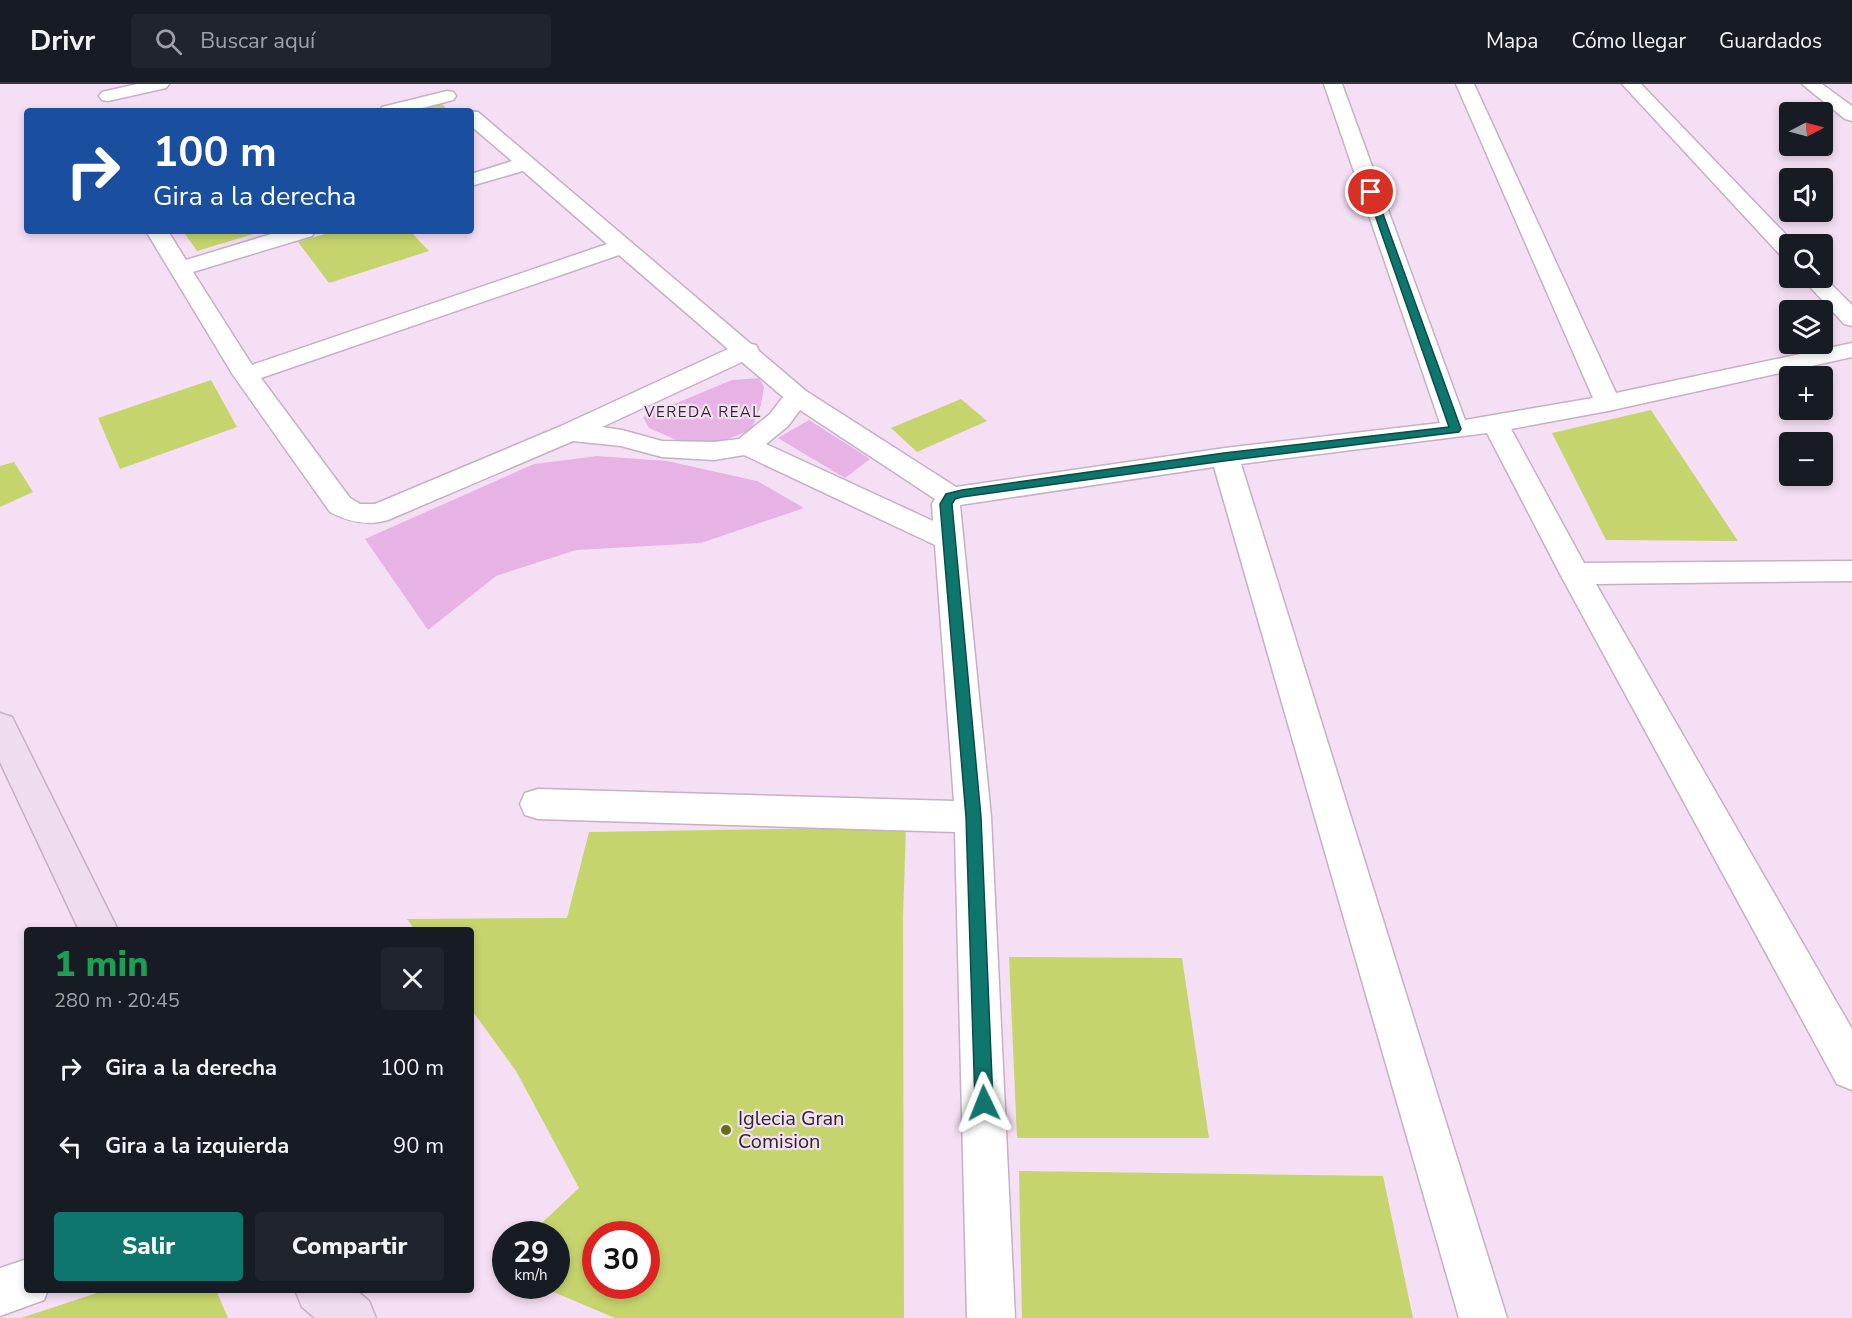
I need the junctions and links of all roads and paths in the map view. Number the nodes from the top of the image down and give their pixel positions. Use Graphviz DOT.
graph roads {
  1 [pos="160,84"];
  2 [pos="433,84"];
  3 [pos="1333,84"];
  4 [pos="1465,84"];
  5 [pos="1632,84"];
  6 [pos="1811,84"];
  7 [pos="447,96"];
  8 [pos="108,97"];
  9 [pos="400,108"];
  10 [pos="461,108"];
  11 [pos="1852,115"];
  12 [pos="474,118"];
  13 [pos="528,163"];
  14 [pos="474,179"];
  15 [pos="159,234"];
  16 [pos="294,234"];
  17 [pos="1779,240"];
  18 [pos="623,246"];
  19 [pos="182,268"];
  20 [pos="1823,288"];
  21 [pos="1852,319"];
  22 [pos="747,350"];
  23 [pos="1852,350"];
  24 [pos="246,375"];
  25 [pos="797,396"];
  26 [pos="1608,403"];
  27 [pos="1495,424"];
  28 [pos="1455,429"];
  29 [pos="570,432"];
  30 [pos="747,446"];
  31 [pos="1224,457"];
  32 [pos="951,497"];
  33 [pos="949,540"];
  34 [pos="1852,571"];
  35 [pos="1575,574"];
  36 [pos="0,726"];
  37 [pos="538,804"];
  38 [pos="973,817"];
  39 [pos="98,927"];
  40 [pos="1852,1069"];
  41 [pos="24,1284"];
  42 [pos="0,1292"];
  43 [pos="323,1293"];
  44 [pos="352,1318"];
  45 [pos="992,1318"];
  46 [pos="1483,1318"];
  1 -- 8 [label="street"];
  2 -- 7 [label="street"];
  3 -- 28 [label="street"];
  4 -- 26 [label="street"];
  5 -- 17 [label="street"];
  6 -- 11 [label="street"];
  7 -- 9 [label="street"];
  7 -- 10 [label="street"];
  12 -- 13 [label="street"];
  13 -- 14 [label="street"];
  13 -- 18 [label="street"];
  15 -- 19 [label="street"];
  16 -- 19 [label="street"];
  18 -- 22 [label="street"];
  18 -- 24 [label="street"];
  19 -- 24 [label="street"];
  20 -- 21 [label="street"];
  22 -- 25 [label="street"];
  22 -- 29 [label="street"];
  23 -- 26 [label="street"];
  24 -- 29 [label="street"];
  25 -- 30 [label="street"];
  25 -- 32 [label="street"];
  26 -- 27 [label="street"];
  27 -- 28 [label="street"];
  27 -- 35 [label="street"];
  28 -- 31 [label="street"];
  29 -- 30 [label="street"];
  30 -- 33 [label="street"];
  31 -- 32 [label="street"];
  31 -- 46 [label="street"];
  32 -- 33 [label="street"];
  33 -- 38 [label="street"];
  34 -- 35 [label="street"];
  35 -- 40 [label="street"];
  36 -- 39 [label="main road"];
  37 -- 38 [label="street"];
  38 -- 45 [label="street"];
  41 -- 42 [label="street"];
  43 -- 44 [label="main road"];
}
